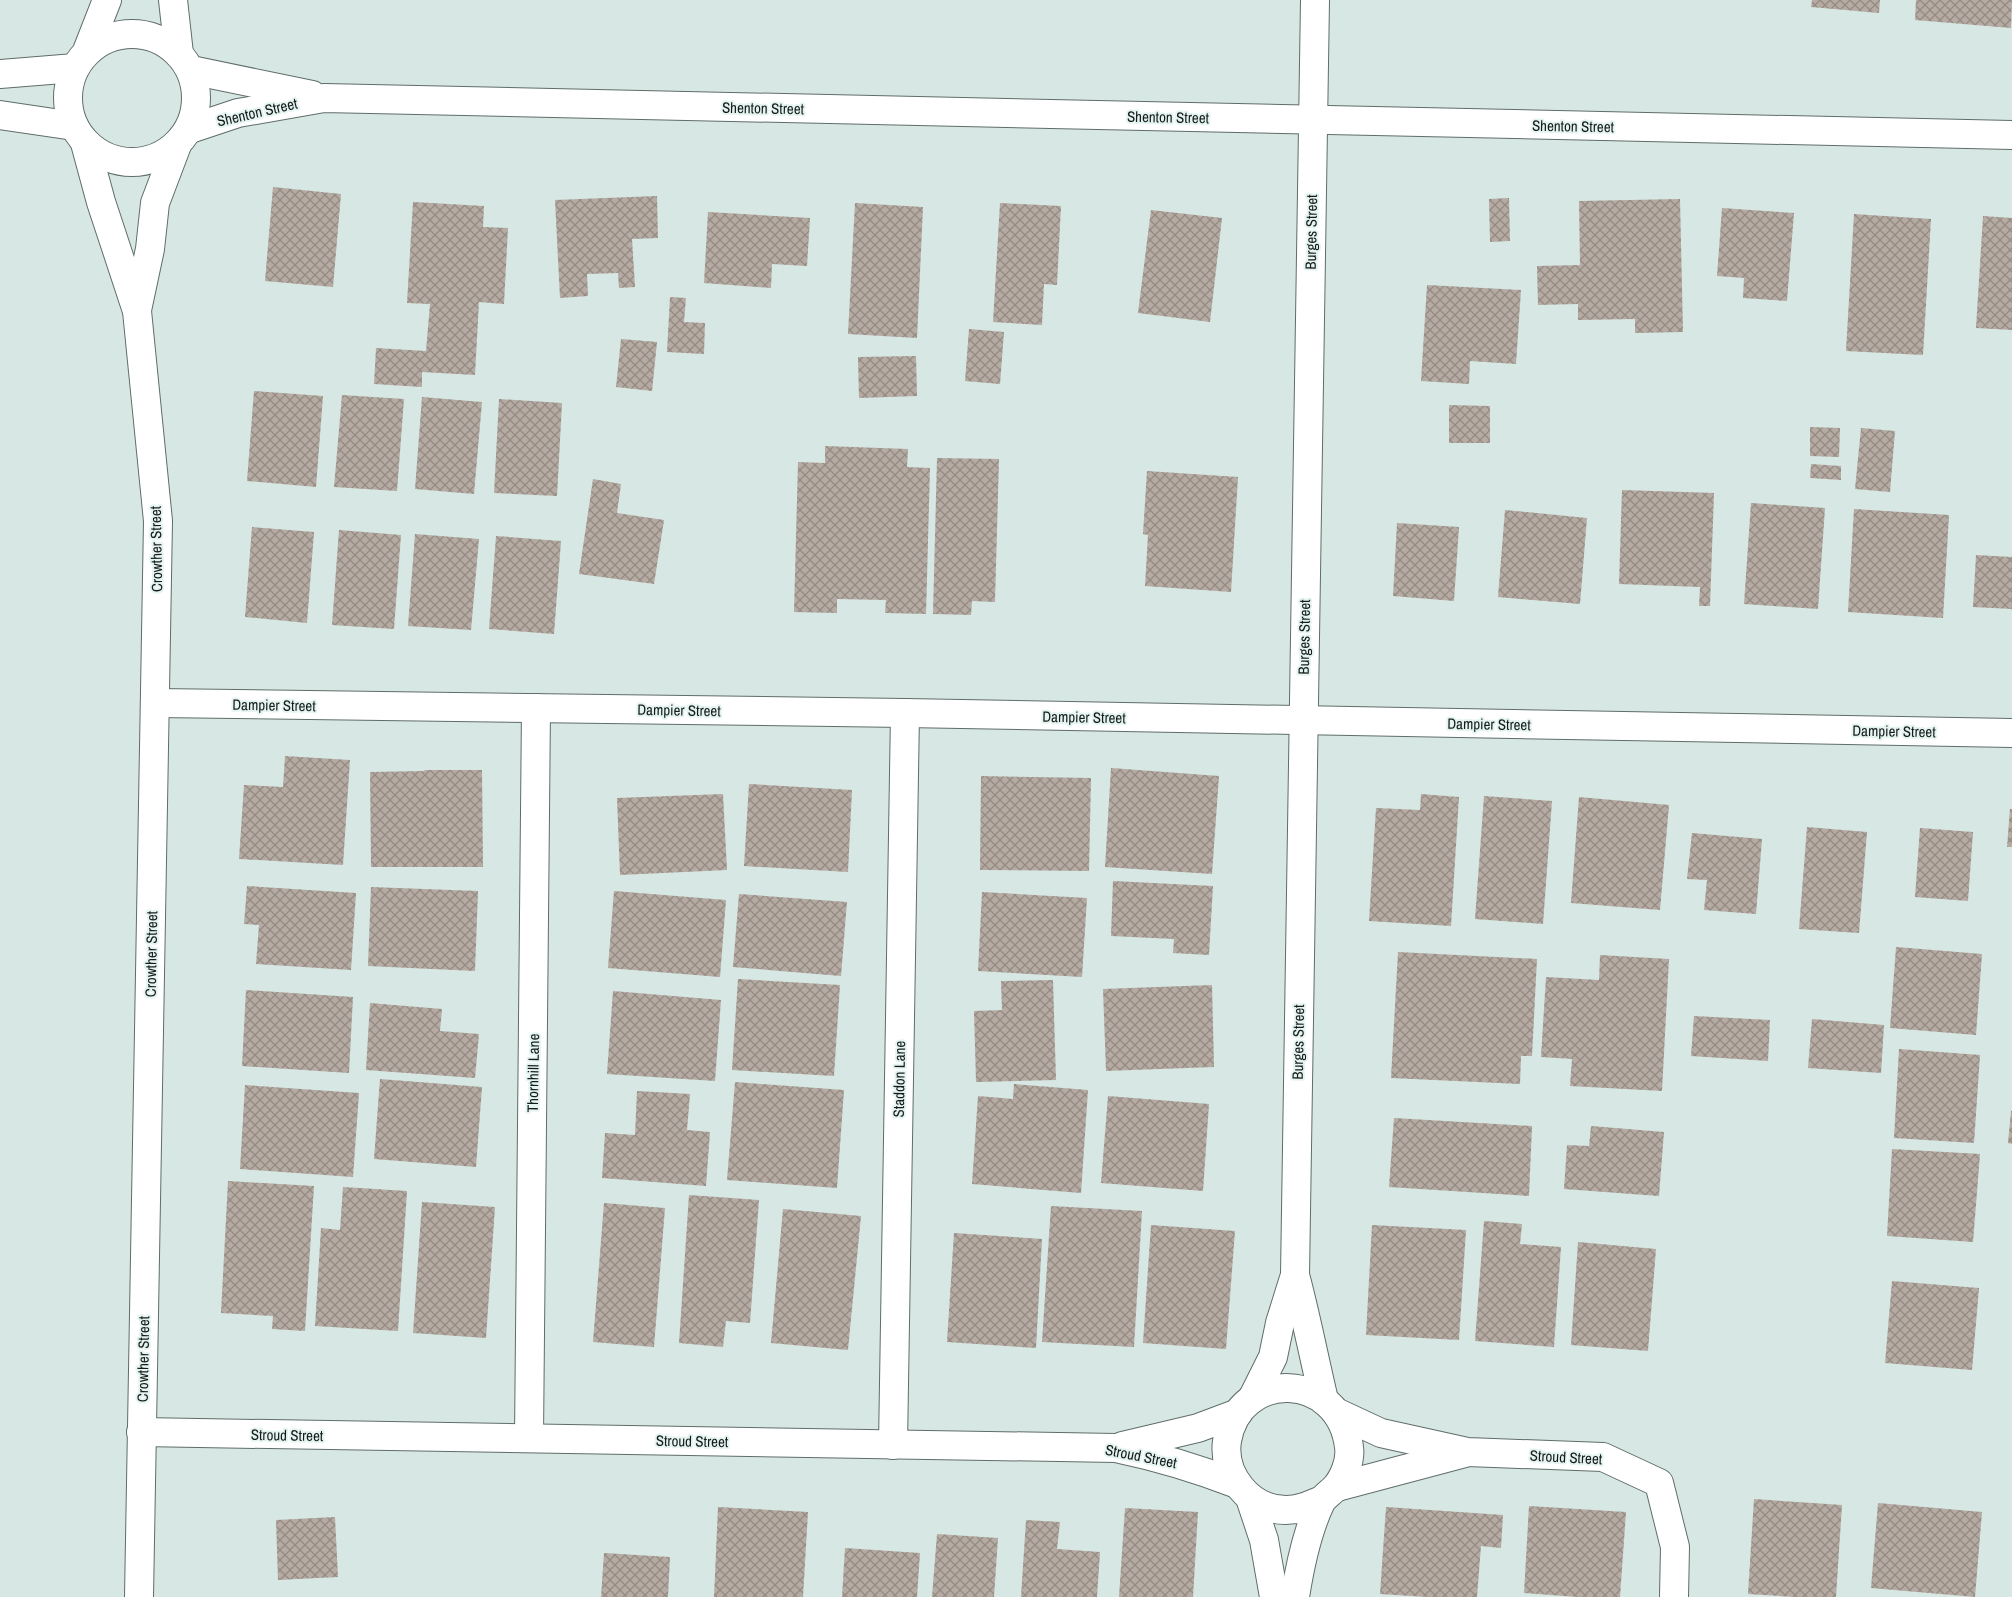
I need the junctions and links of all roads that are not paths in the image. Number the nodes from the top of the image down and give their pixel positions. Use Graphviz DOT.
graph roads {
  1 [pos="107,0"];
  2 [pos="173,0"];
  3 [pos="1315,0"];
  4 [pos="81,59"];
  5 [pos="185,62"];
  6 [pos="0,74"];
  7 [pos="324,98"];
  8 [pos="0,115"];
  9 [pos="1313,121"];
  10 [pos="79,134"];
  11 [pos="2012,135"];
  12 [pos="183,137"];
  13 [pos="137,311"];
  14 [pos="156,703"];
  15 [pos="536,708"];
  16 [pos="905,713"];
  17 [pos="1303,721"];
  18 [pos="2012,733"];
  19 [pos="1295,1274"];
  20 [pos="1245,1406"];
  21 [pos="1331,1407"];
  22 [pos="141,1432"];
  23 [pos="529,1438"];
  24 [pos="893,1445"];
  25 [pos="1116,1448"];
  26 [pos="1467,1452"];
  27 [pos="1243,1491"];
  28 [pos="1329,1493"];
  29 [pos="139,1597"];
  30 [pos="1274,1597"];
  31 [pos="1295,1597"];
  32 [pos="1674,1597"];
  1 -- 4 [label="street"];
  2 -- 5 [label="street"];
  3 -- 9 [label="street, Burges Street"];
  4 -- 5 [label="street"];
  4 -- 6 [label="street"];
  4 -- 10 [label="street"];
  5 -- 7 [label="street, Shenton Street"];
  5 -- 12 [label="street"];
  7 -- 9 [label="street, Shenton Street"];
  7 -- 12 [label="street, Shenton Street"];
  8 -- 10 [label="street"];
  9 -- 11 [label="street, Shenton Street"];
  9 -- 17 [label="street, Burges Street"];
  10 -- 12 [label="street"];
  10 -- 13 [label="street, Crowther Street"];
  12 -- 13 [label="street, Crowther Street"];
  13 -- 14 [label="street, Crowther Street"];
  14 -- 15 [label="street, Dampier Street"];
  14 -- 22 [label="street, Crowther Street"];
  15 -- 16 [label="street, Dampier Street"];
  15 -- 23 [label="street, Thornhill Lane"];
  16 -- 17 [label="street, Dampier Street"];
  16 -- 24 [label="street, Staddon Lane"];
  17 -- 18 [label="street, Dampier Street"];
  17 -- 19 [label="street, Burges Street"];
  19 -- 20 [label="street, Burges Street"];
  19 -- 21 [label="street, Burges Street"];
  20 -- 21 [label="street"];
  20 -- 25 [label="street"];
  20 -- 27 [label="street"];
  21 -- 26 [label="street, Stroud Street"];
  21 -- 28 [label="street"];
  22 -- 23 [label="street, Stroud Street"];
  22 -- 29 [label="street, Crowther Street"];
  23 -- 24 [label="street, Stroud Street"];
  24 -- 25 [label="street, Stroud Street"];
  25 -- 27 [label="street, Stroud Street"];
  26 -- 28 [label="street, Stroud Street"];
  26 -- 32 [label="street, Stroud Street"];
  27 -- 28 [label="street"];
  27 -- 30 [label="street"];
  28 -- 31 [label="street"];
}
